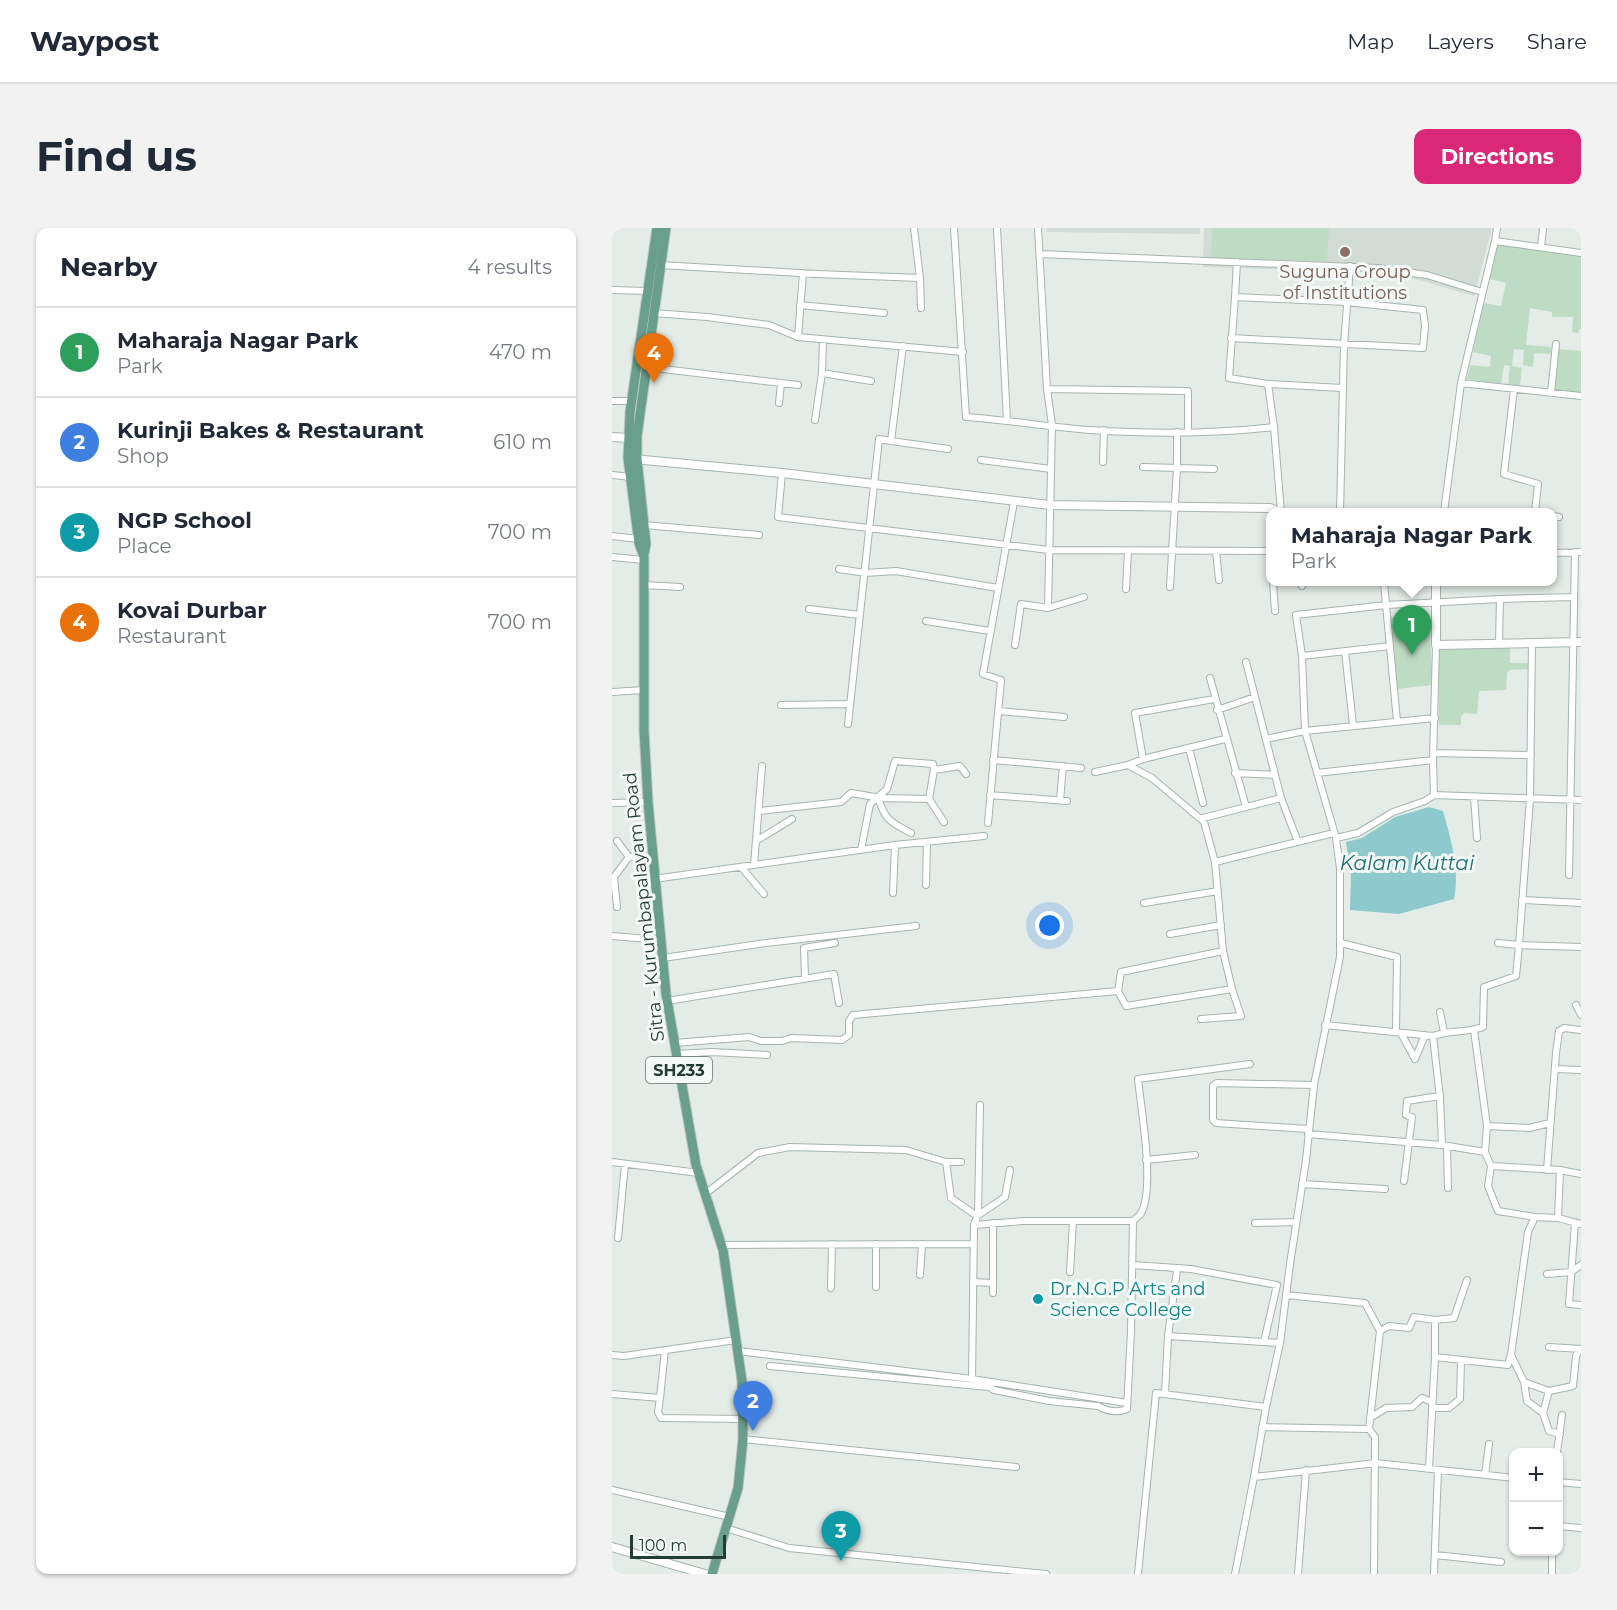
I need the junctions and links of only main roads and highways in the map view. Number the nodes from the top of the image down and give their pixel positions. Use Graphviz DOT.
graph roads {
  1 [pos="657,228"];
  2 [pos="666,228"];
  3 [pos="633,459"];
  4 [pos="644,558"];
  5 [pos="712,1574"];
  1 -- 3 [label="main road, Sitra - Kurumbapalayam Road / SH233"];
  2 -- 3 [label="main road"];
  3 -- 4 [label="main road"];
  3 -- 4 [label="main road, Sitra - Kurumbapalayam Road / SH233"];
  4 -- 5 [label="main road, Sitra - Kurumbapalayam Road / SH233"];
}
